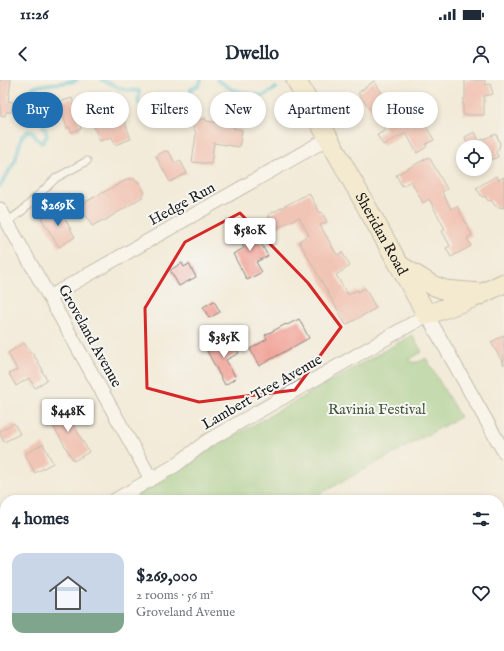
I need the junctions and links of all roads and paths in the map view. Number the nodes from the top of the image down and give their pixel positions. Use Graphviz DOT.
graph roads {
  1 [pos="296,80"];
  2 [pos="329,138"];
  3 [pos="87,161"];
  4 [pos="0,209"];
  5 [pos="7,222"];
  6 [pos="399,265"];
  7 [pos="504,283"];
  8 [pos="483,294"];
  9 [pos="49,297"];
  10 [pos="427,315"];
  11 [pos="504,452"];
  12 [pos="151,480"];
  13 [pos="124,495"];
  1 -- 2 [label="street, Sheridan Road"];
  2 -- 6 [label="street, Sheridan Road"];
  2 -- 9 [label="street, Hedge Run"];
  3 -- 5 [label="lane"];
  4 -- 5 [label="street, Groveland Avenue"];
  5 -- 9 [label="street, Groveland Avenue"];
  6 -- 8 [label="street"];
  6 -- 10 [label="street, Sheridan Road"];
  7 -- 8 [label="street"];
  8 -- 10 [label="street"];
  9 -- 12 [label="street, Groveland Avenue"];
  10 -- 11 [label="street"];
  10 -- 12 [label="street, Lambert Tree Avenue"];
  12 -- 13 [label="street, Lambert Tree Avenue"];
}
